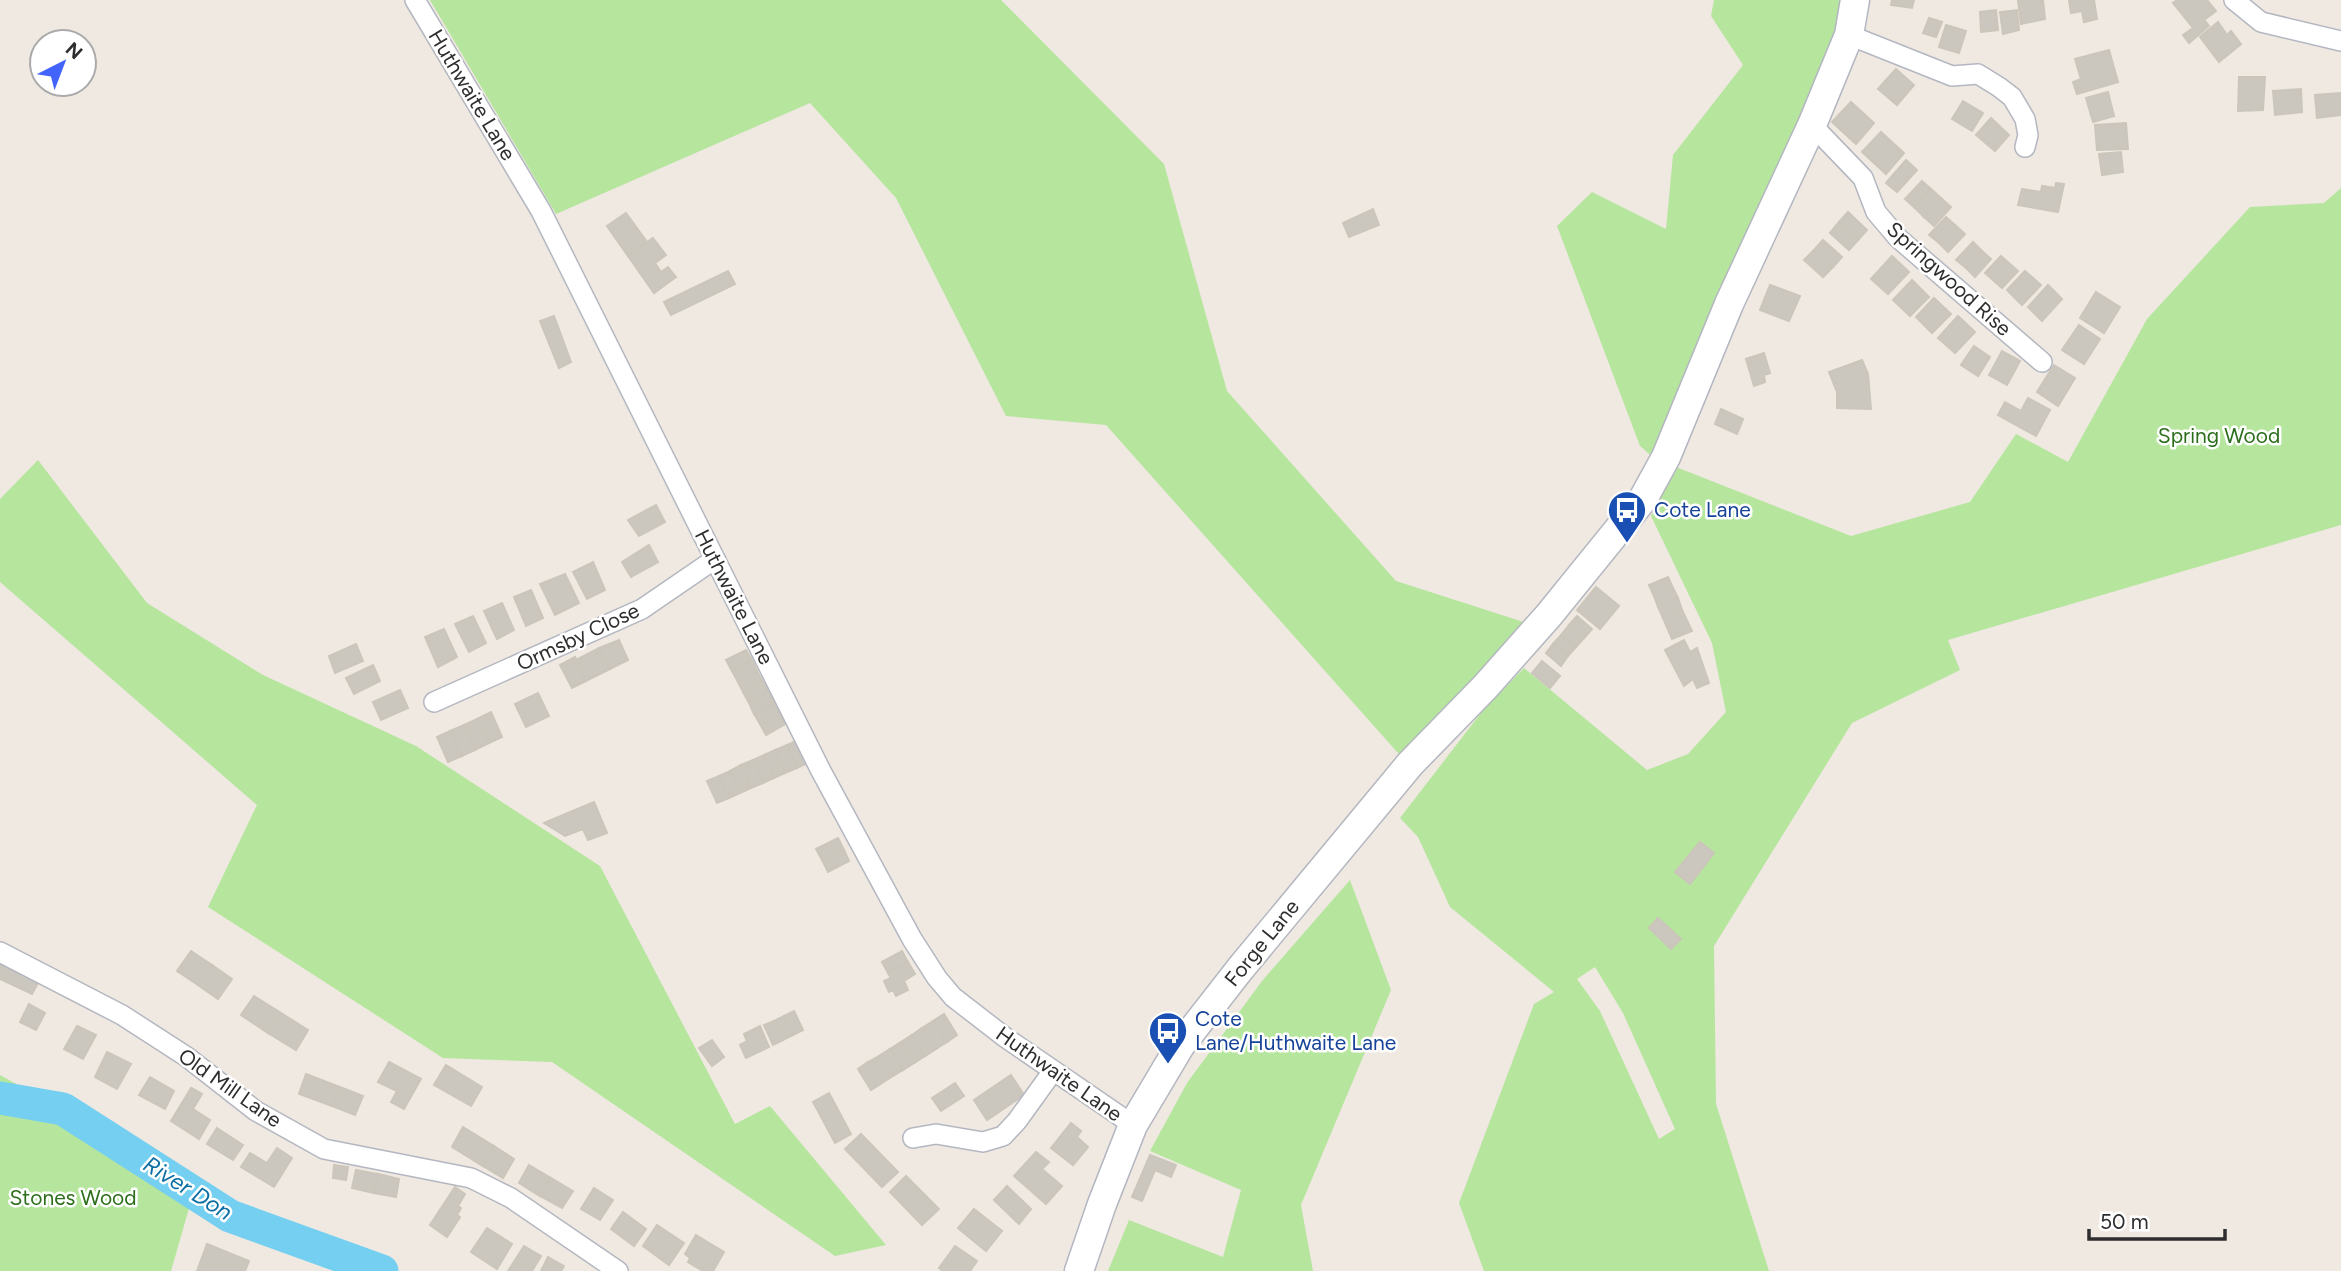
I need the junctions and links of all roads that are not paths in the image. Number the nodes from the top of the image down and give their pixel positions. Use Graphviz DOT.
graph roads {
  1 [pos="415,0"];
  2 [pos="1855,0"];
  3 [pos="2234,0"];
  4 [pos="1849,35"];
  5 [pos="2341,41"];
  6 [pos="1812,125"];
  7 [pos="2025,148"];
  8 [pos="2042,362"];
  9 [pos="715,559"];
  10 [pos="434,702"];
  11 [pos="0,952"];
  12 [pos="1053,1071"];
  13 [pos="1133,1125"];
  14 [pos="909,1138"];
  15 [pos="618,1271"];
  16 [pos="1079,1271"];
  1 -- 9 [label="street, Huthwaite Lane"];
  2 -- 4 [label="street"];
  3 -- 5 [label="street"];
  4 -- 6 [label="street"];
  4 -- 7 [label="street"];
  6 -- 8 [label="street, Springwood Rise"];
  6 -- 13 [label="street, Forge Lane"];
  9 -- 10 [label="street, Ormsby Close"];
  9 -- 12 [label="street, Huthwaite Lane"];
  11 -- 15 [label="street, Old Mill Lane"];
  12 -- 13 [label="street, Huthwaite Lane"];
  12 -- 14 [label="street"];
  13 -- 16 [label="street, Forge Lane"];
}
